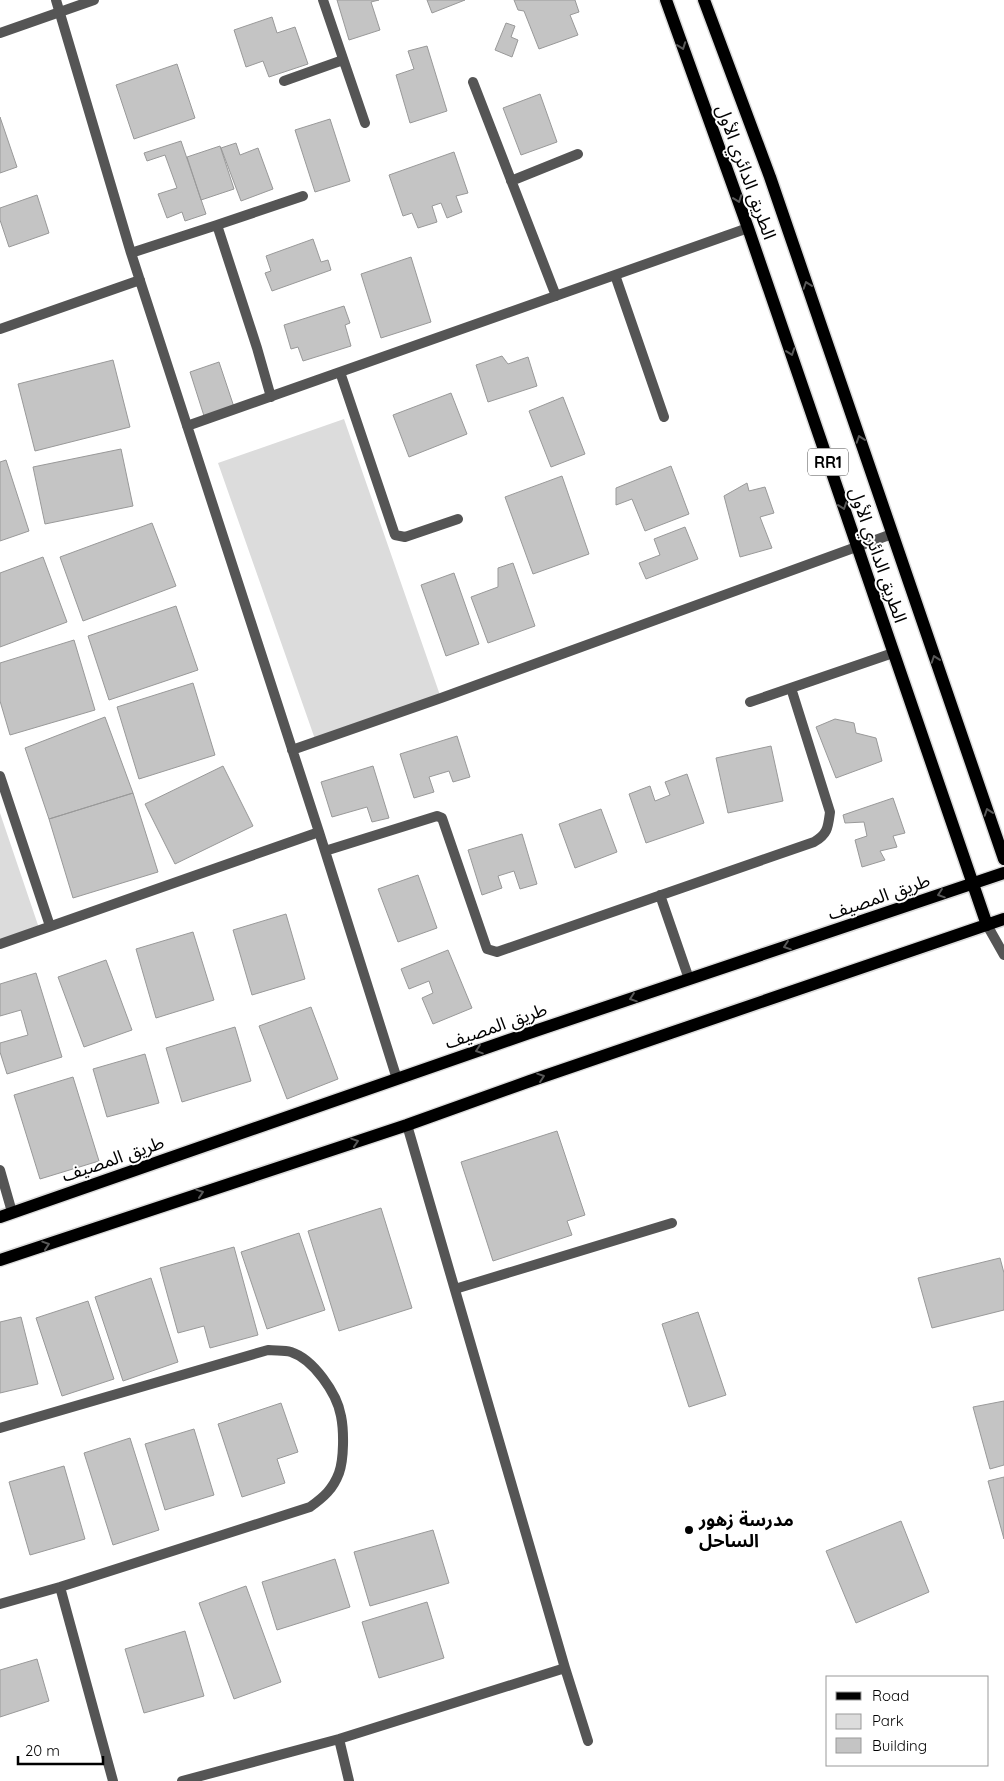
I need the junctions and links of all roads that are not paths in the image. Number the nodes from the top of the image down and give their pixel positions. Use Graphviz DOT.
graph roads {
  1 [pos="56,0"];
  2 [pos="94,0"];
  3 [pos="322,0"];
  4 [pos="666,0"];
  5 [pos="704,0"];
  6 [pos="61,12"];
  7 [pos="0,33"];
  8 [pos="343,60"];
  9 [pos="284,81"];
  10 [pos="473,82"];
  11 [pos="365,122"];
  12 [pos="578,154"];
  13 [pos="511,181"];
  14 [pos="303,196"];
  15 [pos="217,225"];
  16 [pos="748,228"];
  17 [pos="131,253"];
  18 [pos="615,275"];
  19 [pos="140,280"];
  20 [pos="556,296"];
  21 [pos="0,330"];
  22 [pos="340,372"];
  23 [pos="271,396"];
  24 [pos="664,417"];
  25 [pos="188,426"];
  26 [pos="458,519"];
  27 [pos="892,534"];
  28 [pos="857,547"];
  29 [pos="893,653"];
  30 [pos="791,688"];
  31 [pos="750,702"];
  32 [pos="292,750"];
  33 [pos="0,776"];
  34 [pos="319,832"];
  35 [pos="325,851"];
  36 [pos="1004,859"];
  37 [pos="1004,874"];
  38 [pos="972,884"];
  39 [pos="660,895"];
  40 [pos="1004,918"];
  41 [pos="987,924"];
  42 [pos="50,926"];
  43 [pos="0,944"];
  44 [pos="1004,955"];
  45 [pos="689,979"];
  46 [pos="397,1079"];
  47 [pos="407,1124"];
  48 [pos="0,1170"];
  49 [pos="12,1212"];
  50 [pos="0,1216"];
  51 [pos="672,1223"];
  52 [pos="0,1260"];
  53 [pos="455,1289"];
  54 [pos="0,1428"];
  55 [pos="60,1586"];
  56 [pos="0,1604"];
  57 [pos="565,1668"];
  58 [pos="339,1739"];
  59 [pos="588,1741"];
  60 [pos="113,1781"];
  61 [pos="182,1781"];
  62 [pos="349,1781"];
  1 -- 6 [label="street"];
  2 -- 6 [label="street"];
  3 -- 8 [label="street"];
  4 -- 16 [label="main road, الطريق الدائري الأول / RR1, one-way"];
  27 -- 5 [label="main road, الطريق الدائري الأول / RR1, one-way"];
  6 -- 7 [label="street"];
  6 -- 17 [label="street"];
  8 -- 9 [label="street"];
  8 -- 11 [label="street"];
  10 -- 13 [label="street"];
  12 -- 13 [label="street"];
  13 -- 20 [label="street"];
  14 -- 15 [label="street"];
  15 -- 17 [label="street"];
  15 -- 23 [label="street"];
  16 -- 18 [label="street"];
  16 -- 28 [label="main road, الطريق الدائري الأول / RR1, one-way"];
  17 -- 19 [label="street"];
  18 -- 20 [label="street"];
  18 -- 24 [label="street"];
  19 -- 21 [label="street"];
  19 -- 25 [label="street"];
  20 -- 22 [label="street"];
  22 -- 23 [label="street"];
  22 -- 26 [label="street"];
  23 -- 25 [label="street"];
  25 -- 32 [label="street"];
  27 -- 28 [label="street"];
  36 -- 27 [label="main road, الطريق الدائري الأول / RR1, one-way"];
  28 -- 29 [label="main road, الطريق الدائري الأول / RR1"];
  28 -- 32 [label="street"];
  29 -- 30 [label="street"];
  29 -- 38 [label="main road, الطريق الدائري الأول / RR1"];
  30 -- 31 [label="street"];
  30 -- 39 [label="street"];
  32 -- 34 [label="street"];
  33 -- 42 [label="street"];
  34 -- 35 [label="street"];
  34 -- 42 [label="street"];
  35 -- 39 [label="street"];
  35 -- 46 [label="street"];
  37 -- 38 [label="main road, طريق المصيف"];
  38 -- 41 [label="main road, الطريق الدائري الأول / RR1"];
  38 -- 45 [label="main road, طريق المصيف, one-way"];
  39 -- 45 [label="street"];
  40 -- 41 [label="main road"];
  41 -- 44 [label="street"];
  47 -- 41 [label="main road, one-way"];
  42 -- 43 [label="street"];
  45 -- 46 [label="main road, طريق المصيف, one-way"];
  46 -- 49 [label="main road, طريق المصيف"];
  52 -- 47 [label="main road, one-way"];
  47 -- 53 [label="street"];
  48 -- 49 [label="street"];
  49 -- 50 [label="main road, طريق المصيف"];
  51 -- 53 [label="street"];
  53 -- 57 [label="street"];
  54 -- 55 [label="street"];
  55 -- 56 [label="street"];
  55 -- 60 [label="street"];
  57 -- 58 [label="street"];
  57 -- 59 [label="street"];
  58 -- 61 [label="street"];
  58 -- 62 [label="street"];
}
